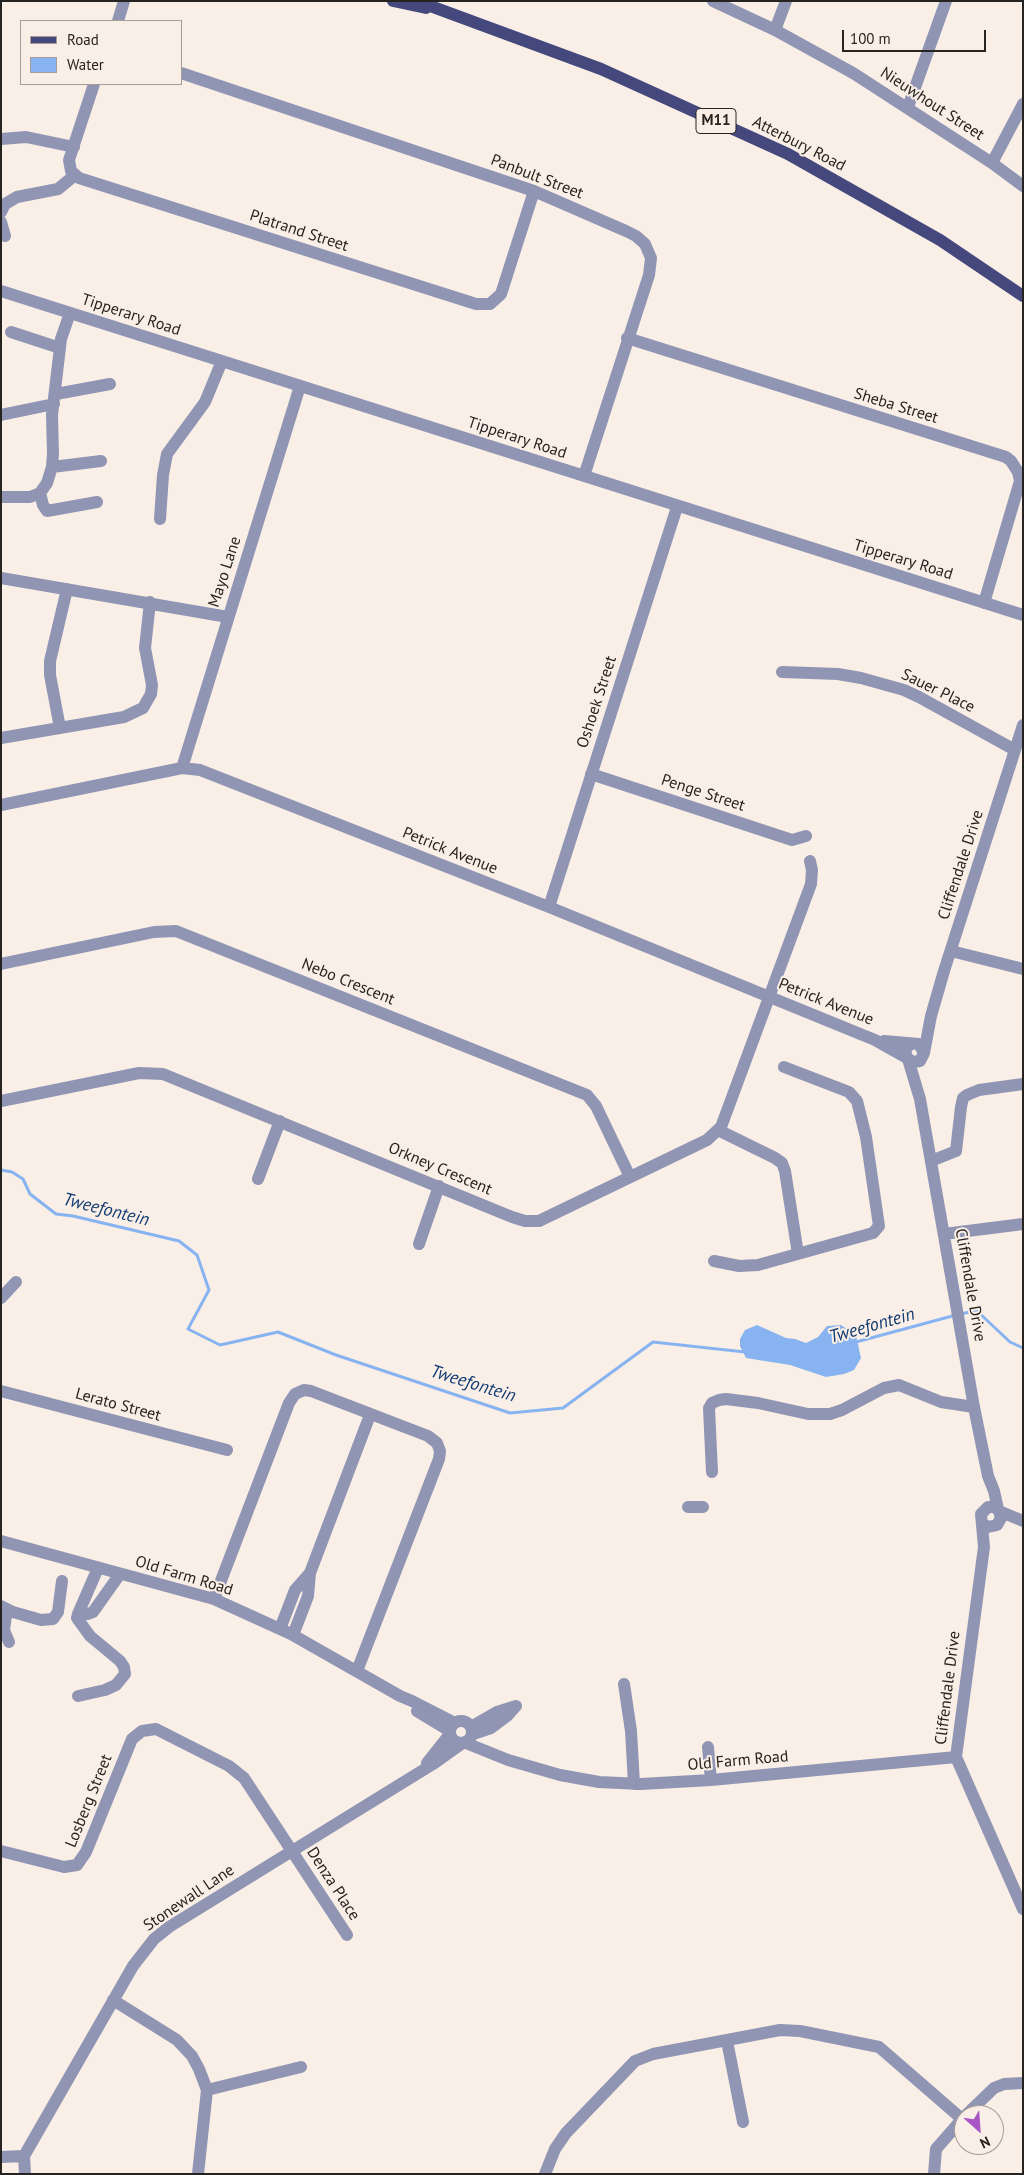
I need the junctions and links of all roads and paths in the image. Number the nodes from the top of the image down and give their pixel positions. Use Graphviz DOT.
graph roads {
  1 [pos="124,1"];
  2 [pos="393,1"];
  3 [pos="417,1"];
  4 [pos="713,1"];
  5 [pos="786,1"];
  6 [pos="946,1"];
  7 [pos="433,9"];
  8 [pos="118,20"];
  9 [pos="775,30"];
  10 [pos="182,73"];
  11 [pos="89,85"];
  12 [pos="1023,104"];
  13 [pos="908,107"];
  14 [pos="1,139"];
  15 [pos="74,147"];
  16 [pos="992,164"];
  17 [pos="74,175"];
  18 [pos="1023,186"];
  19 [pos="534,191"];
  20 [pos="1,212"];
  21 [pos="1,222"];
  22 [pos="5,236"];
  23 [pos="1,291"];
  24 [pos="1023,296"];
  25 [pos="70,313"];
  26 [pos="11,332"];
  27 [pos="627,338"];
  28 [pos="60,348"];
  29 [pos="222,361"];
  30 [pos="110,384"];
  31 [pos="300,386"];
  32 [pos="55,399"];
  33 [pos="1,415"];
  34 [pos="101,461"];
  35 [pos="52,468"];
  36 [pos="584,476"];
  37 [pos="40,493"];
  38 [pos="1,497"];
  39 [pos="97,502"];
  40 [pos="677,507"];
  41 [pos="160,518"];
  42 [pos="1,578"];
  43 [pos="67,589"];
  44 [pos="150,602"];
  45 [pos="984,603"];
  46 [pos="1023,615"];
  47 [pos="228,617"];
  48 [pos="782,672"];
  49 [pos="1023,725"];
  50 [pos="60,728"];
  51 [pos="1,738"];
  52 [pos="1015,750"];
  53 [pos="182,768"];
  54 [pos="591,774"];
  55 [pos="1,805"];
  56 [pos="806,836"];
  57 [pos="810,861"];
  58 [pos="549,907"];
  59 [pos="951,950"];
  60 [pos="1,964"];
  61 [pos="1023,969"];
  62 [pos="770,997"];
  63 [pos="931,1016"];
  64 [pos="875,1040"];
  65 [pos="910,1044"];
  66 [pos="923,1056"];
  67 [pos="907,1059"];
  68 [pos="784,1067"];
  69 [pos="1023,1084"];
  70 [pos="920,1099"];
  71 [pos="1,1101"];
  72 [pos="280,1121"];
  73 [pos="718,1130"];
  74 [pos="930,1161"];
  75 [pos="630,1177"];
  76 [pos="258,1179"];
  77 [pos="439,1186"];
  78 [pos="1023,1224"];
  79 [pos="944,1234"];
  80 [pos="419,1244"];
  81 [pos="798,1254"];
  82 [pos="714,1261"];
  83 [pos="16,1282"];
  84 [pos="1,1298"];
  85 [pos="1,1391"];
  86 [pos="974,1407"];
  87 [pos="370,1415"];
  88 [pos="227,1450"];
  89 [pos="712,1472"];
  90 [pos="688,1507"];
  91 [pos="703,1507"];
  92 [pos="994,1509"];
  93 [pos="1023,1521"];
  94 [pos="992,1525"];
  95 [pos="1023,1526"];
  96 [pos="1,1541"];
  97 [pos="57,1556"];
  98 [pos="77,1562"];
  99 [pos="98,1568"];
  100 [pos="310,1573"];
  101 [pos="120,1574"];
  102 [pos="62,1581"];
  103 [pos="214,1599"];
  104 [pos="4,1608"];
  105 [pos="78,1614"];
  106 [pos="280,1629"];
  107 [pos="293,1635"];
  108 [pos="9,1642"];
  109 [pos="357,1671"];
  110 [pos="624,1684"];
  111 [pos="78,1696"];
  112 [pos="452,1729"];
  113 [pos="138,1733"];
  114 [pos="468,1737"];
  115 [pos="708,1747"];
  116 [pos="956,1757"];
  117 [pos="421,1770"];
  118 [pos="711,1780"];
  119 [pos="634,1784"];
  120 [pos="292,1850"];
  121 [pos="1,1851"];
  122 [pos="1023,1909"];
  123 [pos="347,1935"];
  124 [pos="113,2000"];
  125 [pos="727,2041"];
  126 [pos="301,2067"];
  127 [pos="1023,2082"];
  128 [pos="207,2090"];
  129 [pos="976,2105"];
  130 [pos="954,2109"];
  131 [pos="743,2122"];
  132 [pos="954,2128"];
  133 [pos="24,2156"];
  134 [pos="1,2157"];
  135 [pos="25,2174"];
  136 [pos="198,2174"];
  137 [pos="545,2174"];
  138 [pos="934,2174"];
  1 -- 8 [label="street"];
  2 -- 7 [label="main road, Atterbury Road / M11"];
  3 -- 7 [label="main road, Atterbury Road / M11"];
  4 -- 9 [label="street, Nieuwhout Street"];
  5 -- 9 [label="street"];
  6 -- 13 [label="street"];
  7 -- 24 [label="main road, Atterbury Road / M11"];
  9 -- 13 [label="street, Nieuwhout Street"];
  10 -- 19 [label="street, Panbult Street"];
  11 -- 15 [label="street"];
  12 -- 16 [label="street"];
  13 -- 16 [label="street, Nieuwhout Street"];
  14 -- 15 [label="street"];
  15 -- 17 [label="street"];
  16 -- 18 [label="street, Nieuwhout Street"];
  17 -- 19 [label="street, Platrand Street"];
  17 -- 20 [label="street"];
  19 -- 27 [label="street, Panbult Street"];
  21 -- 22 [label="street"];
  23 -- 25 [label="street, Tipperary Road"];
  25 -- 28 [label="street"];
  25 -- 29 [label="street, Tipperary Road"];
  26 -- 28 [label="street"];
  27 -- 36 [label="street, Panbult Street"];
  27 -- 45 [label="street, Sheba Street"];
  28 -- 32 [label="street"];
  29 -- 31 [label="street, Tipperary Road"];
  29 -- 41 [label="street"];
  30 -- 32 [label="street"];
  31 -- 36 [label="street, Tipperary Road"];
  31 -- 47 [label="street, Mayo Lane"];
  32 -- 33 [label="street"];
  32 -- 35 [label="street"];
  34 -- 35 [label="street"];
  35 -- 37 [label="street"];
  36 -- 40 [label="street, Tipperary Road"];
  37 -- 38 [label="street"];
  37 -- 39 [label="street"];
  40 -- 45 [label="street, Tipperary Road"];
  40 -- 54 [label="street, Oshoek Street"];
  42 -- 43 [label="street"];
  43 -- 44 [label="street"];
  43 -- 50 [label="street"];
  44 -- 47 [label="street"];
  44 -- 50 [label="street"];
  45 -- 46 [label="street, Tipperary Road"];
  47 -- 53 [label="street, Mayo Lane"];
  48 -- 52 [label="street, Sauer Place"];
  49 -- 52 [label="street, Cliffendale Drive"];
  50 -- 51 [label="street"];
  52 -- 59 [label="street, Cliffendale Drive"];
  53 -- 55 [label="street, Petrick Avenue"];
  53 -- 58 [label="street, Petrick Avenue"];
  54 -- 56 [label="street, Penge Street"];
  54 -- 58 [label="street, Oshoek Street"];
  57 -- 62 [label="street"];
  58 -- 62 [label="street, Petrick Avenue"];
  59 -- 61 [label="street"];
  59 -- 63 [label="street, Cliffendale Drive"];
  60 -- 75 [label="street, Nebo Crescent"];
  62 -- 64 [label="street, Petrick Avenue"];
  62 -- 73 [label="street"];
  63 -- 65 [label="street, Cliffendale Drive"];
  63 -- 66 [label="street, Cliffendale Drive"];
  64 -- 65 [label="street, Petrick Avenue"];
  64 -- 67 [label="street, Petrick Avenue"];
  65 -- 66 [label="street"];
  65 -- 67 [label="street"];
  66 -- 67 [label="street"];
  66 -- 70 [label="street, Cliffendale Drive"];
  67 -- 70 [label="street, Cliffendale Drive"];
  68 -- 81 [label="street"];
  69 -- 74 [label="street"];
  70 -- 74 [label="street, Cliffendale Drive"];
  71 -- 72 [label="street, Orkney Crescent"];
  72 -- 76 [label="street"];
  72 -- 77 [label="street, Orkney Crescent"];
  73 -- 75 [label="street, Orkney Crescent"];
  73 -- 81 [label="street"];
  74 -- 79 [label="street, Cliffendale Drive"];
  75 -- 77 [label="street, Orkney Crescent"];
  77 -- 80 [label="street"];
  78 -- 79 [label="street"];
  79 -- 86 [label="street, Cliffendale Drive"];
  81 -- 82 [label="street"];
  83 -- 84 [label="street"];
  85 -- 88 [label="street, Lerato Street"];
  86 -- 89 [label="street"];
  86 -- 92 [label="street, Cliffendale Drive"];
  87 -- 100 [label="street"];
  87 -- 103 [label="street"];
  87 -- 109 [label="street"];
  90 -- 91 [label="street"];
  92 -- 93 [label="street"];
  92 -- 94 [label="street"];
  92 -- 94 [label="street"];
  94 -- 95 [label="street"];
  94 -- 116 [label="street, Cliffendale Drive"];
  96 -- 97 [label="street, Old Farm Road"];
  97 -- 98 [label="street, Old Farm Road"];
  97 -- 98 [label="street"];
  98 -- 99 [label="street, Old Farm Road"];
  99 -- 101 [label="street, Old Farm Road"];
  99 -- 105 [label="street"];
  100 -- 106 [label="street"];
  100 -- 107 [label="street"];
  101 -- 103 [label="street, Old Farm Road"];
  101 -- 105 [label="street"];
  102 -- 104 [label="street"];
  103 -- 106 [label="street, Old Farm Road"];
  104 -- 108 [label="street"];
  105 -- 111 [label="street"];
  106 -- 107 [label="street, Old Farm Road"];
  107 -- 109 [label="street, Old Farm Road"];
  109 -- 112 [label="street, Old Farm Road"];
  110 -- 119 [label="street"];
  112 -- 114 [label="street"];
  112 -- 114 [label="street"];
  112 -- 117 [label="street, Stonewall Lane"];
  113 -- 120 [label="street, Denza Place"];
  113 -- 121 [label="street, Losberg Street"];
  114 -- 117 [label="street, Stonewall Lane"];
  114 -- 119 [label="street, Old Farm Road"];
  115 -- 118 [label="street"];
  116 -- 118 [label="street, Old Farm Road"];
  116 -- 122 [label="street, Cliffendale Drive"];
  117 -- 120 [label="street, Stonewall Lane"];
  118 -- 119 [label="street, Old Farm Road"];
  120 -- 123 [label="street, Denza Place"];
  120 -- 124 [label="street, Stonewall Lane"];
  124 -- 128 [label="street"];
  124 -- 133 [label="street, Stonewall Lane"];
  125 -- 130 [label="street"];
  125 -- 131 [label="street"];
  125 -- 137 [label="street"];
  126 -- 128 [label="street"];
  127 -- 129 [label="street"];
  128 -- 136 [label="street"];
  132 -- 138 [label="street"];
  133 -- 134 [label="street"];
  133 -- 135 [label="street"];
}
